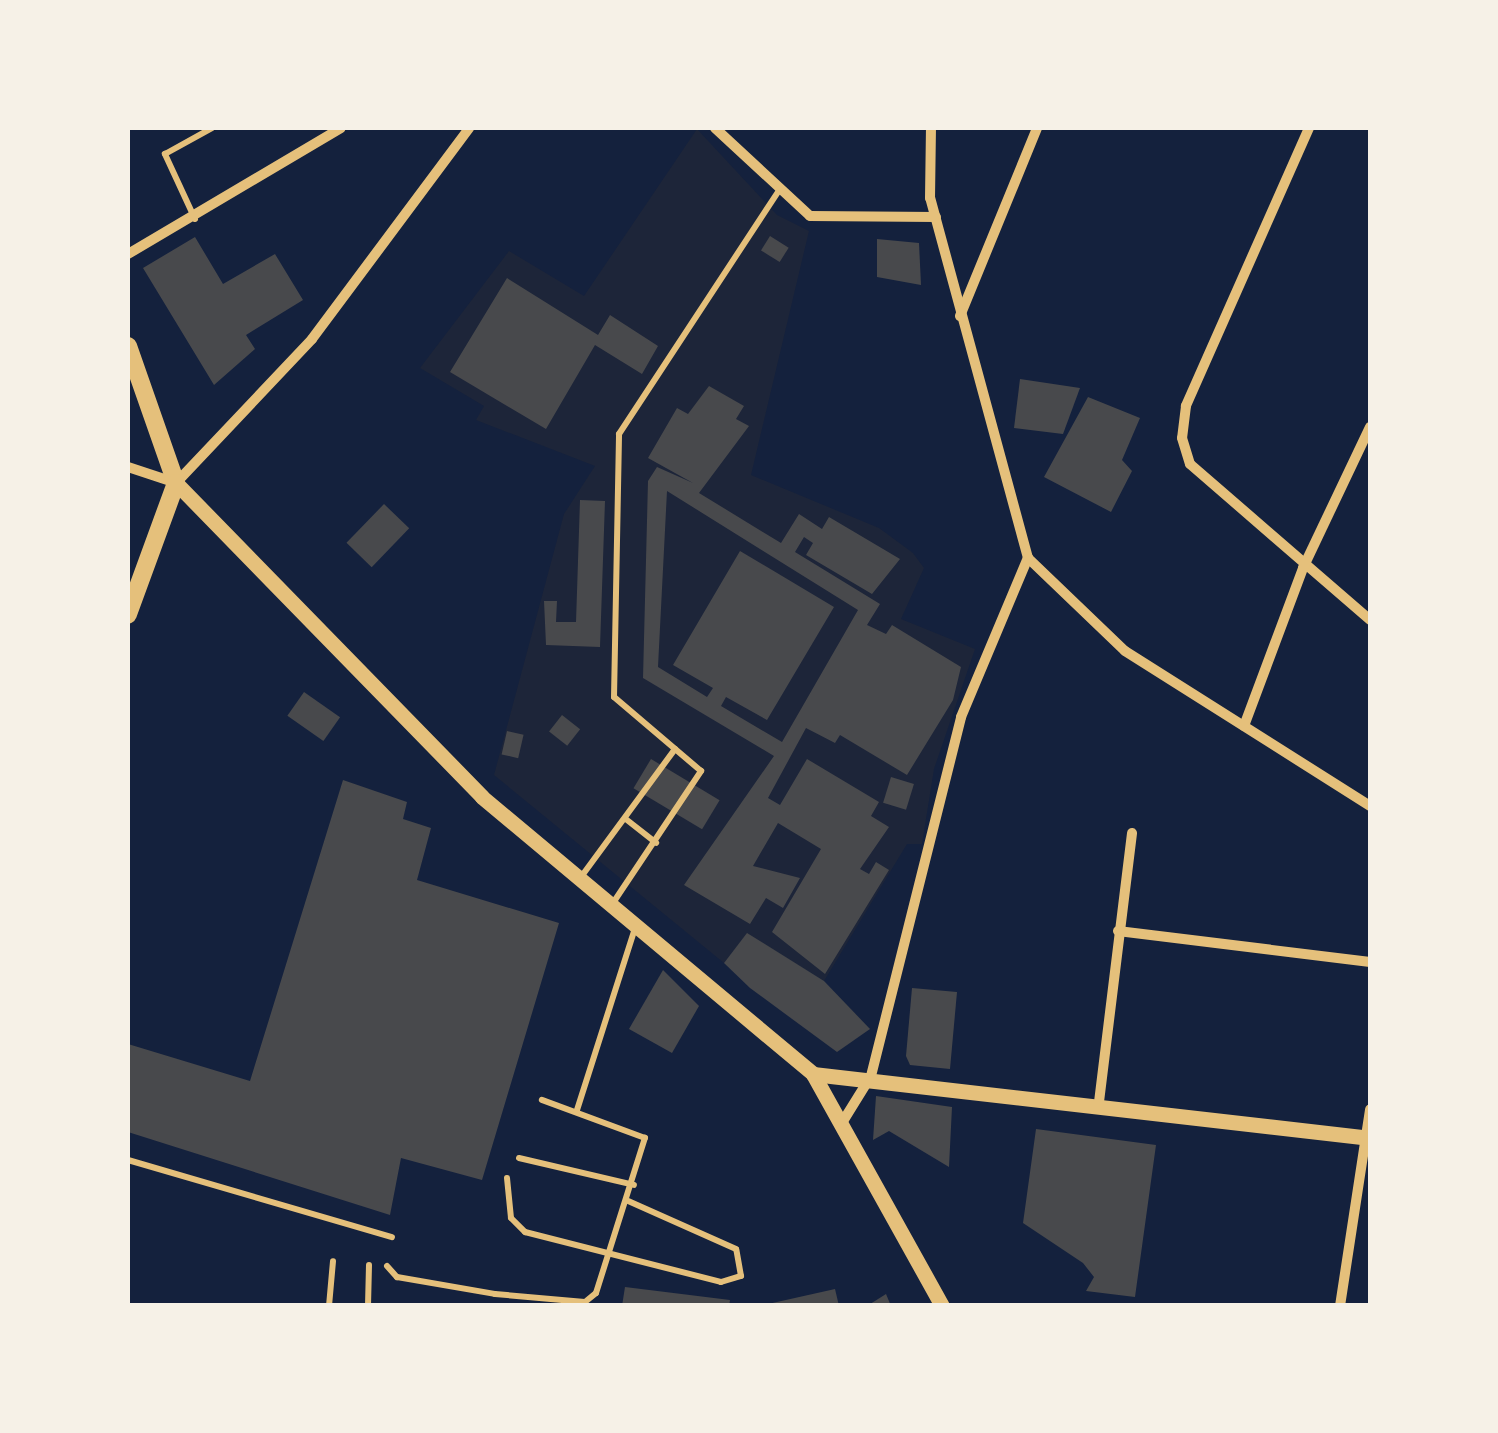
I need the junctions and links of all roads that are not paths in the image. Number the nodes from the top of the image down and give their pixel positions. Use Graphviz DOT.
graph roads {
  1 [pos="212,128"];
  2 [pos="341,128"];
  3 [pos="469,128"];
  4 [pos="714,128"];
  5 [pos="931,128"];
  6 [pos="1036,128"];
  7 [pos="1310,128"];
  8 [pos="778,192"];
  9 [pos="936,217"];
  10 [pos="196,220"];
  11 [pos="128,254"];
  12 [pos="960,318"];
  13 [pos="128,346"];
  14 [pos="1370,427"];
  15 [pos="128,467"];
  16 [pos="176,483"];
  17 [pos="1028,558"];
  18 [pos="1303,568"];
  19 [pos="128,614"];
  20 [pos="1370,620"];
  21 [pos="1244,726"];
  22 [pos="675,749"];
  23 [pos="1370,806"];
  24 [pos="626,820"];
  25 [pos="1132,833"];
  26 [pos="656,843"];
  27 [pos="581,877"];
  28 [pos="612,903"];
  29 [pos="636,923"];
  30 [pos="1118,932"];
  31 [pos="1370,962"];
  32 [pos="813,1074"];
  33 [pos="872,1076"];
  34 [pos="542,1100"];
  35 [pos="1100,1102"];
  36 [pos="1370,1109"];
  37 [pos="577,1110"];
  38 [pos="840,1126"];
  39 [pos="1369,1138"];
  40 [pos="519,1158"];
  41 [pos="128,1160"];
  42 [pos="507,1178"];
  43 [pos="634,1185"];
  44 [pos="628,1201"];
  45 [pos="392,1236"];
  46 [pos="612,1250"];
  47 [pos="333,1261"];
  48 [pos="368,1265"];
  49 [pos="387,1266"];
  50 [pos="329,1306"];
  51 [pos="368,1306"];
  52 [pos="942,1306"];
  53 [pos="1340,1306"];
  1 -- 10 [label="lane"];
  2 -- 10 [label="street"];
  3 -- 16 [label="street"];
  4 -- 8 [label="street"];
  5 -- 9 [label="street"];
  6 -- 12 [label="street"];
  7 -- 18 [label="street"];
  8 -- 9 [label="street"];
  8 -- 22 [label="lane"];
  9 -- 12 [label="street"];
  10 -- 11 [label="street"];
  12 -- 17 [label="street"];
  13 -- 16 [label="main road"];
  14 -- 18 [label="street"];
  15 -- 16 [label="street"];
  16 -- 19 [label="main road"];
  16 -- 27 [label="street"];
  17 -- 21 [label="street"];
  17 -- 33 [label="street"];
  18 -- 20 [label="street"];
  18 -- 21 [label="street"];
  21 -- 23 [label="street"];
  22 -- 24 [label="lane"];
  22 -- 26 [label="lane"];
  24 -- 26 [label="lane"];
  24 -- 27 [label="lane"];
  25 -- 30 [label="street"];
  26 -- 28 [label="lane"];
  27 -- 28 [label="street"];
  28 -- 29 [label="street"];
  29 -- 32 [label="street"];
  29 -- 37 [label="lane"];
  30 -- 31 [label="street"];
  30 -- 35 [label="street"];
  32 -- 33 [label="street"];
  32 -- 38 [label="street"];
  33 -- 35 [label="street"];
  33 -- 38 [label="street"];
  34 -- 37 [label="lane"];
  35 -- 39 [label="street"];
  36 -- 39 [label="street"];
  37 -- 43 [label="lane"];
  38 -- 52 [label="street"];
  39 -- 53 [label="street"];
  40 -- 43 [label="lane"];
  41 -- 45 [label="lane"];
  42 -- 46 [label="lane"];
  43 -- 44 [label="lane"];
  44 -- 46 [label="lane"];
  44 -- 46 [label="lane"];
  46 -- 49 [label="lane"];
  47 -- 50 [label="lane"];
  48 -- 51 [label="lane"];
}
